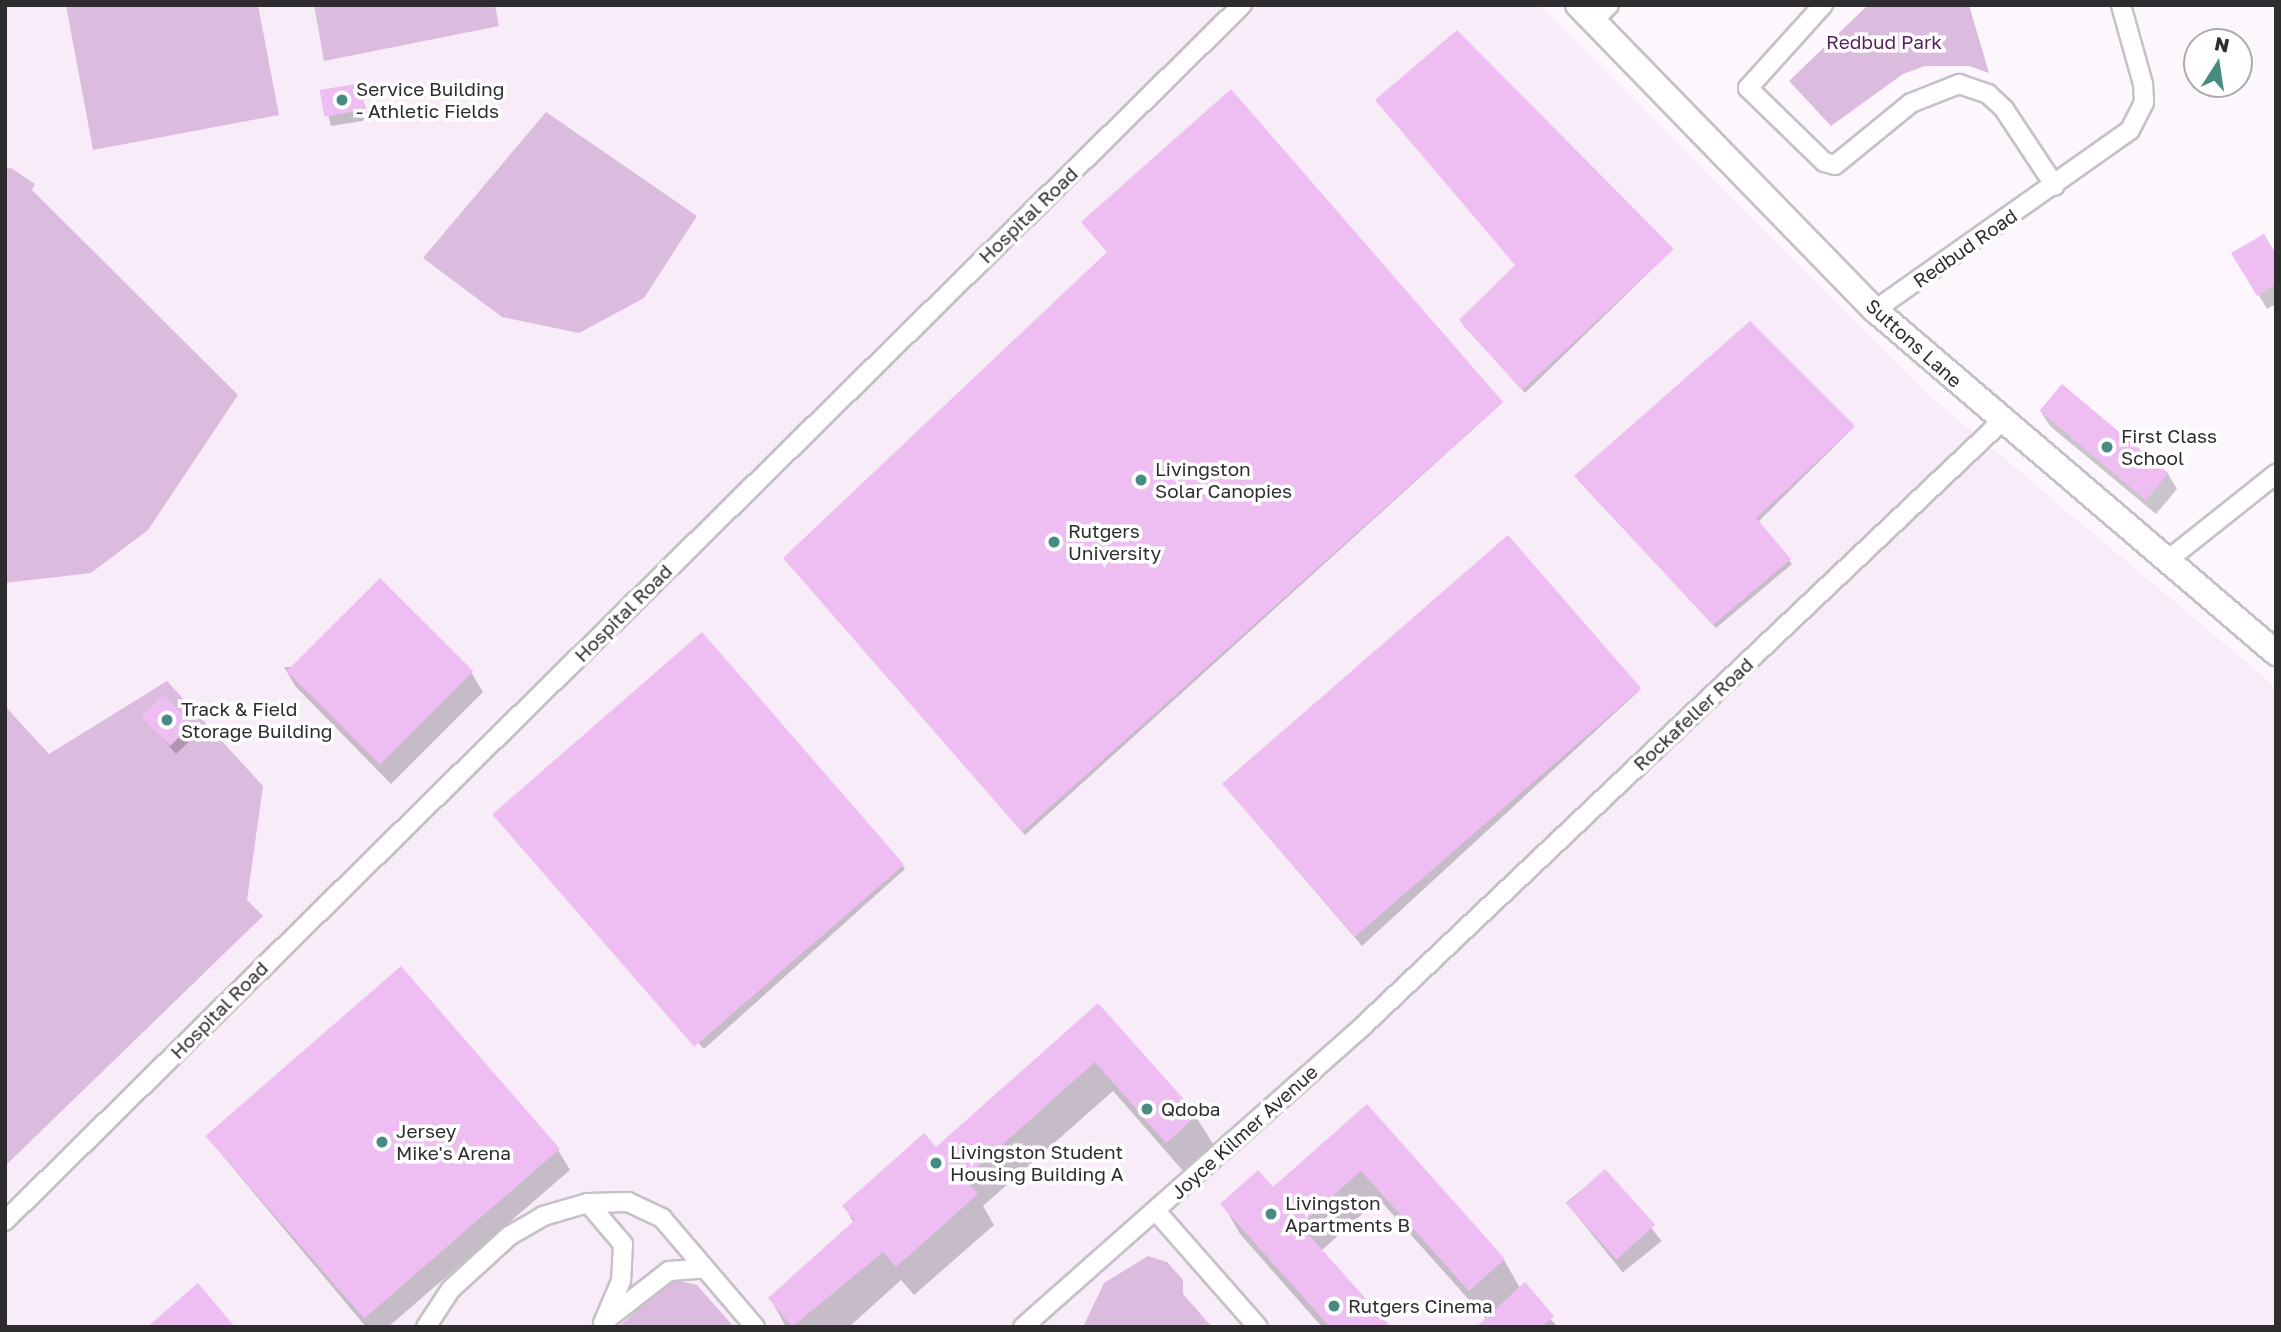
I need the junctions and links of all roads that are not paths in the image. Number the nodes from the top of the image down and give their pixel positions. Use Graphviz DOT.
graph roads {
  1 [pos="1242,5"];
  2 [pos="1823,5"];
  3 [pos="2121,5"];
  4 [pos="1593,10"];
  5 [pos="2055,186"];
  6 [pos="1875,310"];
  7 [pos="2001,421"];
  8 [pos="2276,474"];
  9 [pos="2169,559"];
  10 [pos="2276,653"];
  11 [pos="1384,1006"];
  12 [pos="588,1203"];
  13 [pos="1156,1210"];
  14 [pos="5,1221"];
  15 [pos="700,1269"];
  16 [pos="601,1325"];
  17 [pos="426,1327"];
  18 [pos="755,1327"];
  19 [pos="1023,1327"];
  20 [pos="1258,1327"];
  1 -- 14 [label="street, Hospital Road"];
  2 -- 5 [label="street"];
  3 -- 5 [label="street, Redbud Road"];
  4 -- 6 [label="street, Suttons Lane"];
  5 -- 6 [label="street, Redbud Road"];
  6 -- 7 [label="street, Suttons Lane"];
  7 -- 9 [label="street, Suttons Lane"];
  7 -- 11 [label="street, Rockafeller Road"];
  8 -- 9 [label="street"];
  9 -- 10 [label="street, Suttons Lane"];
  11 -- 13 [label="street, Joyce Kilmer Avenue"];
  12 -- 15 [label="street"];
  12 -- 16 [label="street"];
  12 -- 17 [label="street"];
  13 -- 19 [label="street"];
  13 -- 20 [label="street, Joyce Kilmer Avenue"];
  15 -- 16 [label="street"];
  15 -- 18 [label="street"];
}
